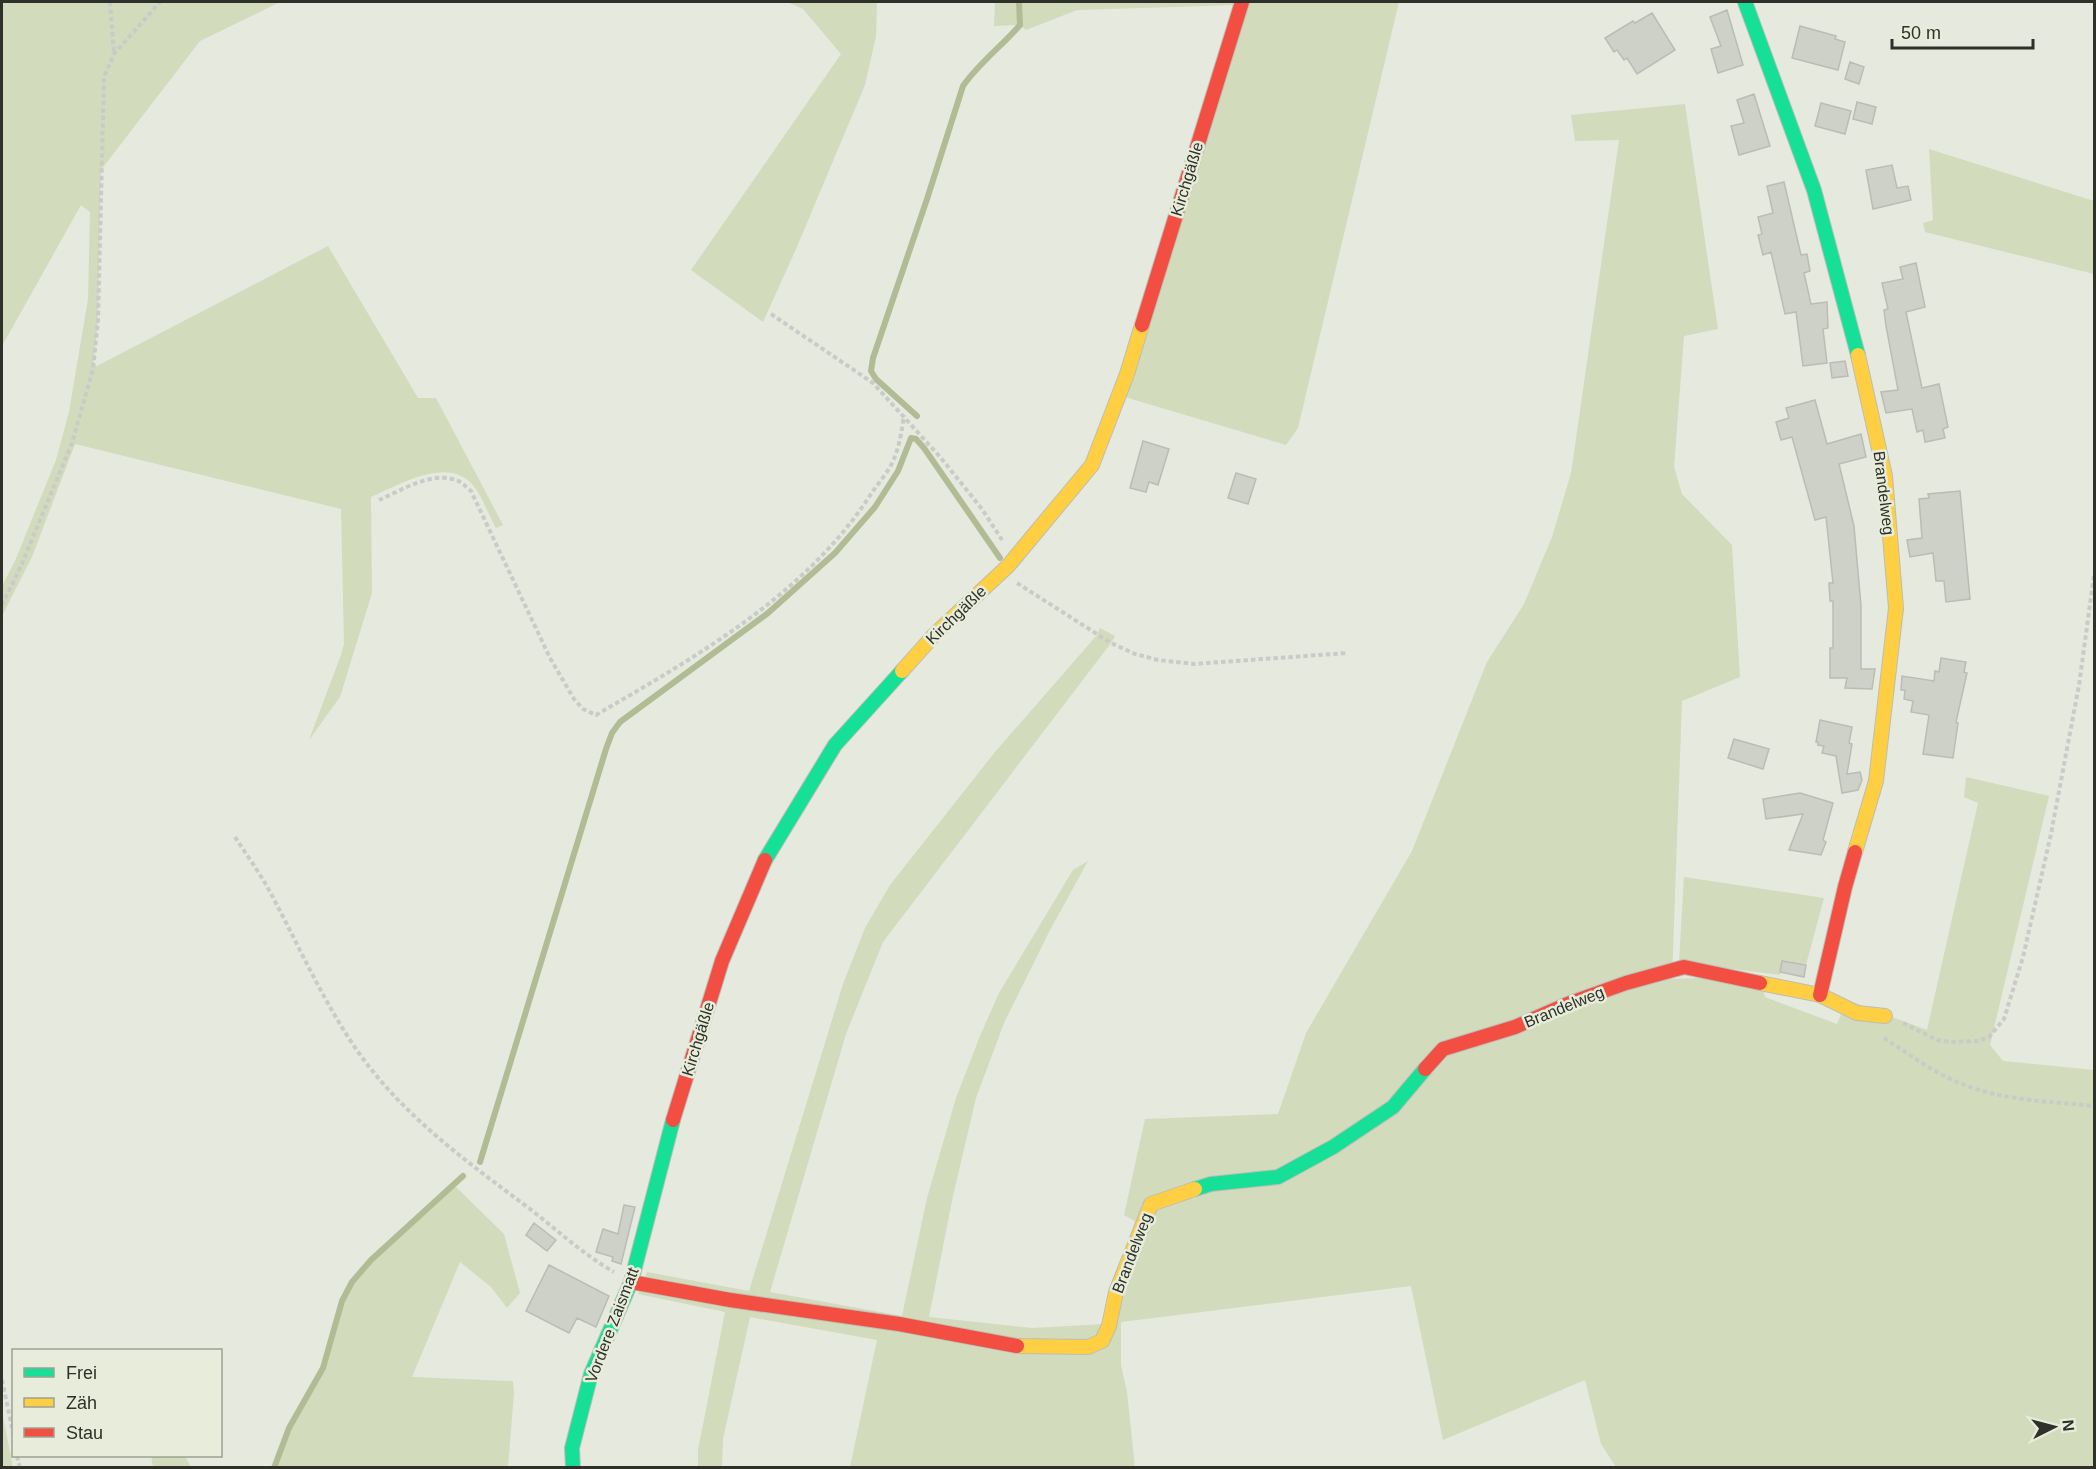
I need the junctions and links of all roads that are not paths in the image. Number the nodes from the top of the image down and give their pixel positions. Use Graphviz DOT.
graph roads {
  1 [pos="1242,2"];
  2 [pos="1745,2"];
  3 [pos="1820,995"];
  4 [pos="1886,1016"];
  5 [pos="647,1217"];
  6 [pos="631,1282"];
  7 [pos="573,1467"];
  1 -- 5 [label="street, Kirchgäßle"];
  2 -- 3 [label="street, Brandelweg"];
  3 -- 4 [label="street, Brandelweg"];
  3 -- 6 [label="street, Brandelweg"];
  5 -- 6 [label="street, Vordere Zaismatt"];
  6 -- 7 [label="street, Vordere Zaismatt"];
}
